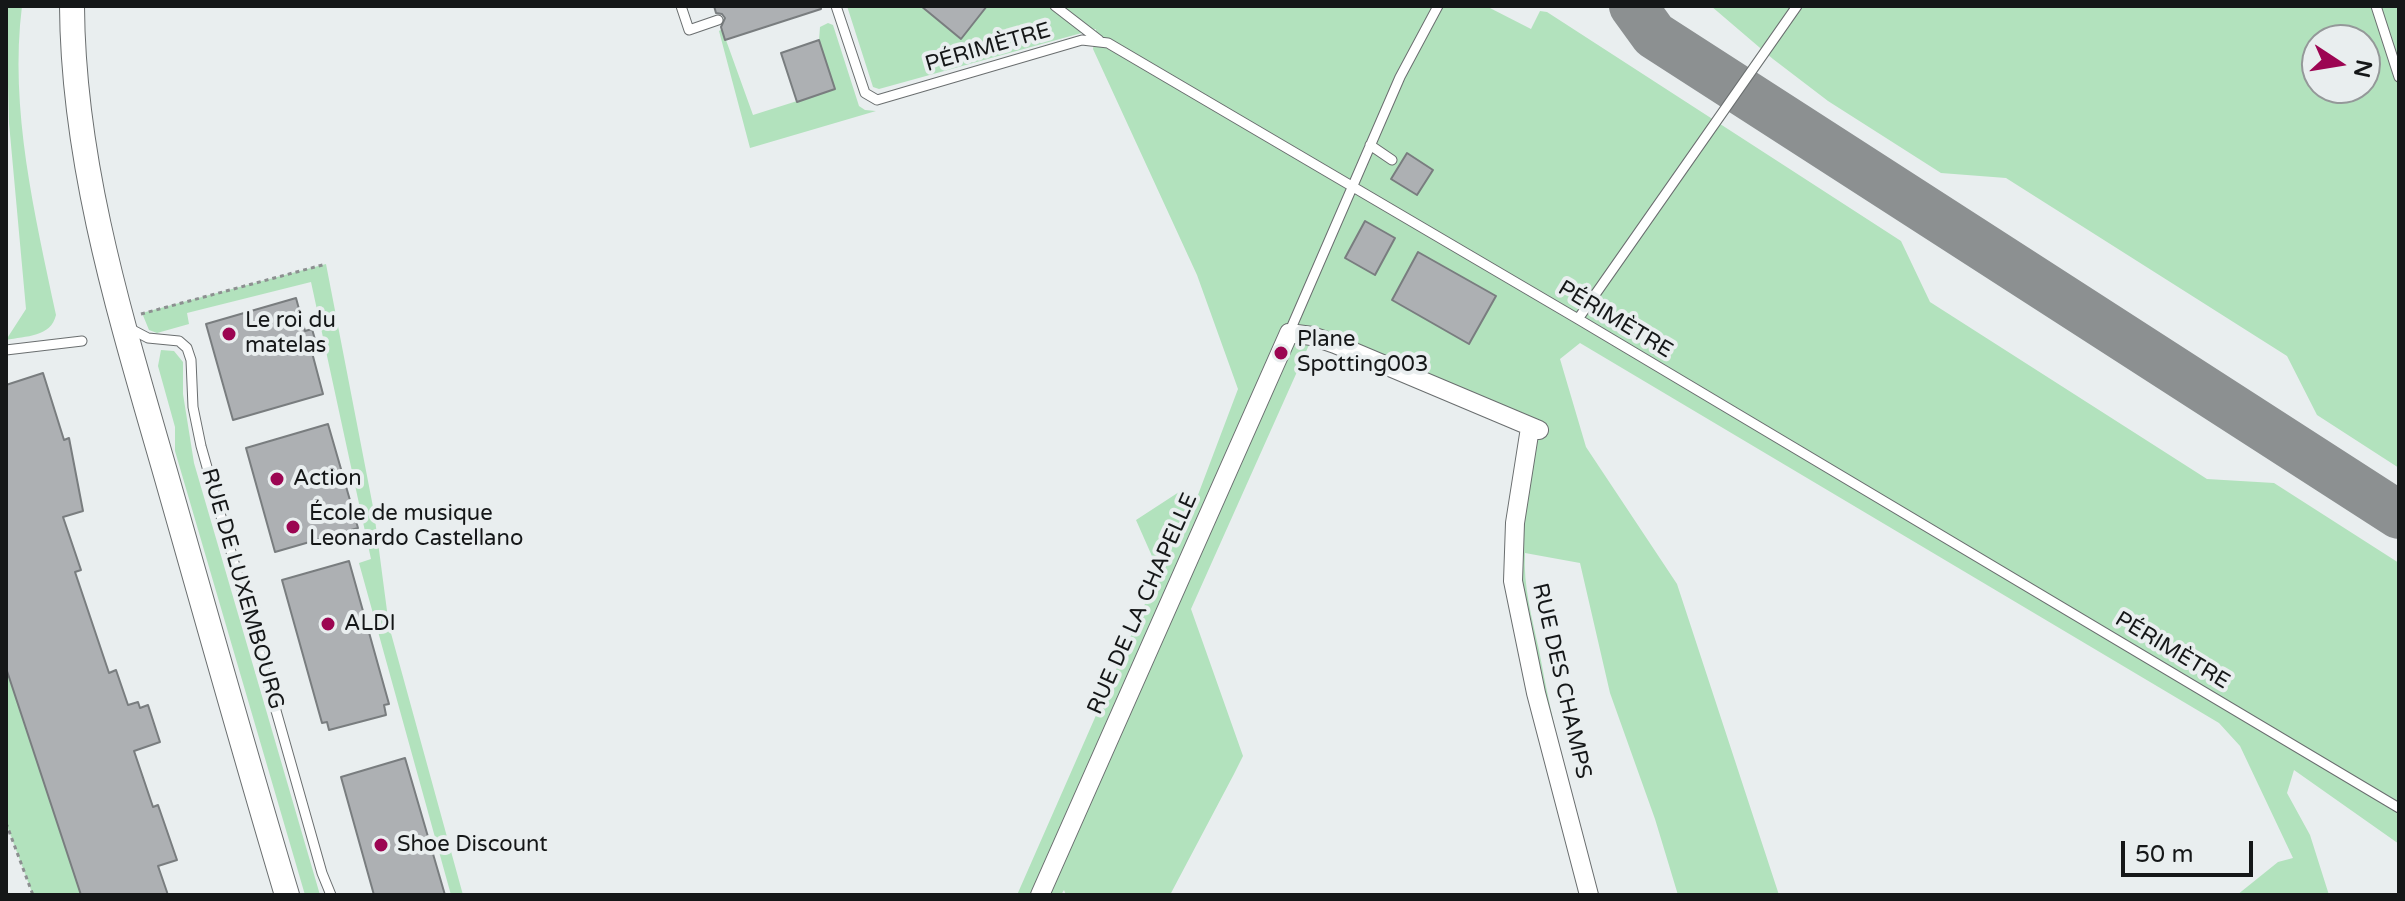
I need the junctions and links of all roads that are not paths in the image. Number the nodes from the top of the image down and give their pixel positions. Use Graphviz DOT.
graph roads {
  1 [pos="72,6"];
  2 [pos="681,6"];
  3 [pos="836,6"];
  4 [pos="1055,6"];
  5 [pos="1438,6"];
  6 [pos="1797,6"];
  7 [pos="2376,6"];
  8 [pos="718,20"];
  9 [pos="1099,40"];
  10 [pos="2399,77"];
  11 [pos="1370,145"];
  12 [pos="1392,160"];
  13 [pos="1353,187"];
  14 [pos="1578,319"];
  15 [pos="122,322"];
  16 [pos="1289,333"];
  17 [pos="82,341"];
  18 [pos="6,350"];
  19 [pos="2399,808"];
  20 [pos="287,895"];
  21 [pos="331,895"];
  22 [pos="1040,895"];
  23 [pos="1589,895"];
  1 -- 15 [label="main road, RUE DE LUXEMBOURG"];
  2 -- 8 [label="lane"];
  3 -- 9 [label="lane, PÉRIMÈTRE"];
  4 -- 9 [label="lane"];
  5 -- 11 [label="lane"];
  6 -- 14 [label="lane"];
  7 -- 10 [label="lane"];
  9 -- 13 [label="lane, PÉRIMÈTRE"];
  11 -- 12 [label="lane"];
  11 -- 13 [label="lane"];
  13 -- 14 [label="lane, PÉRIMÈTRE"];
  13 -- 16 [label="lane"];
  14 -- 19 [label="lane, PÉRIMÈTRE"];
  15 -- 20 [label="main road, RUE DE LUXEMBOURG"];
  15 -- 21 [label="lane, RUE DE LUXEMBOURG"];
  16 -- 22 [label="street, RUE DE LA CHAPELLE"];
  16 -- 23 [label="street, RUE DES CHAMPS"];
  17 -- 18 [label="lane"];
}
